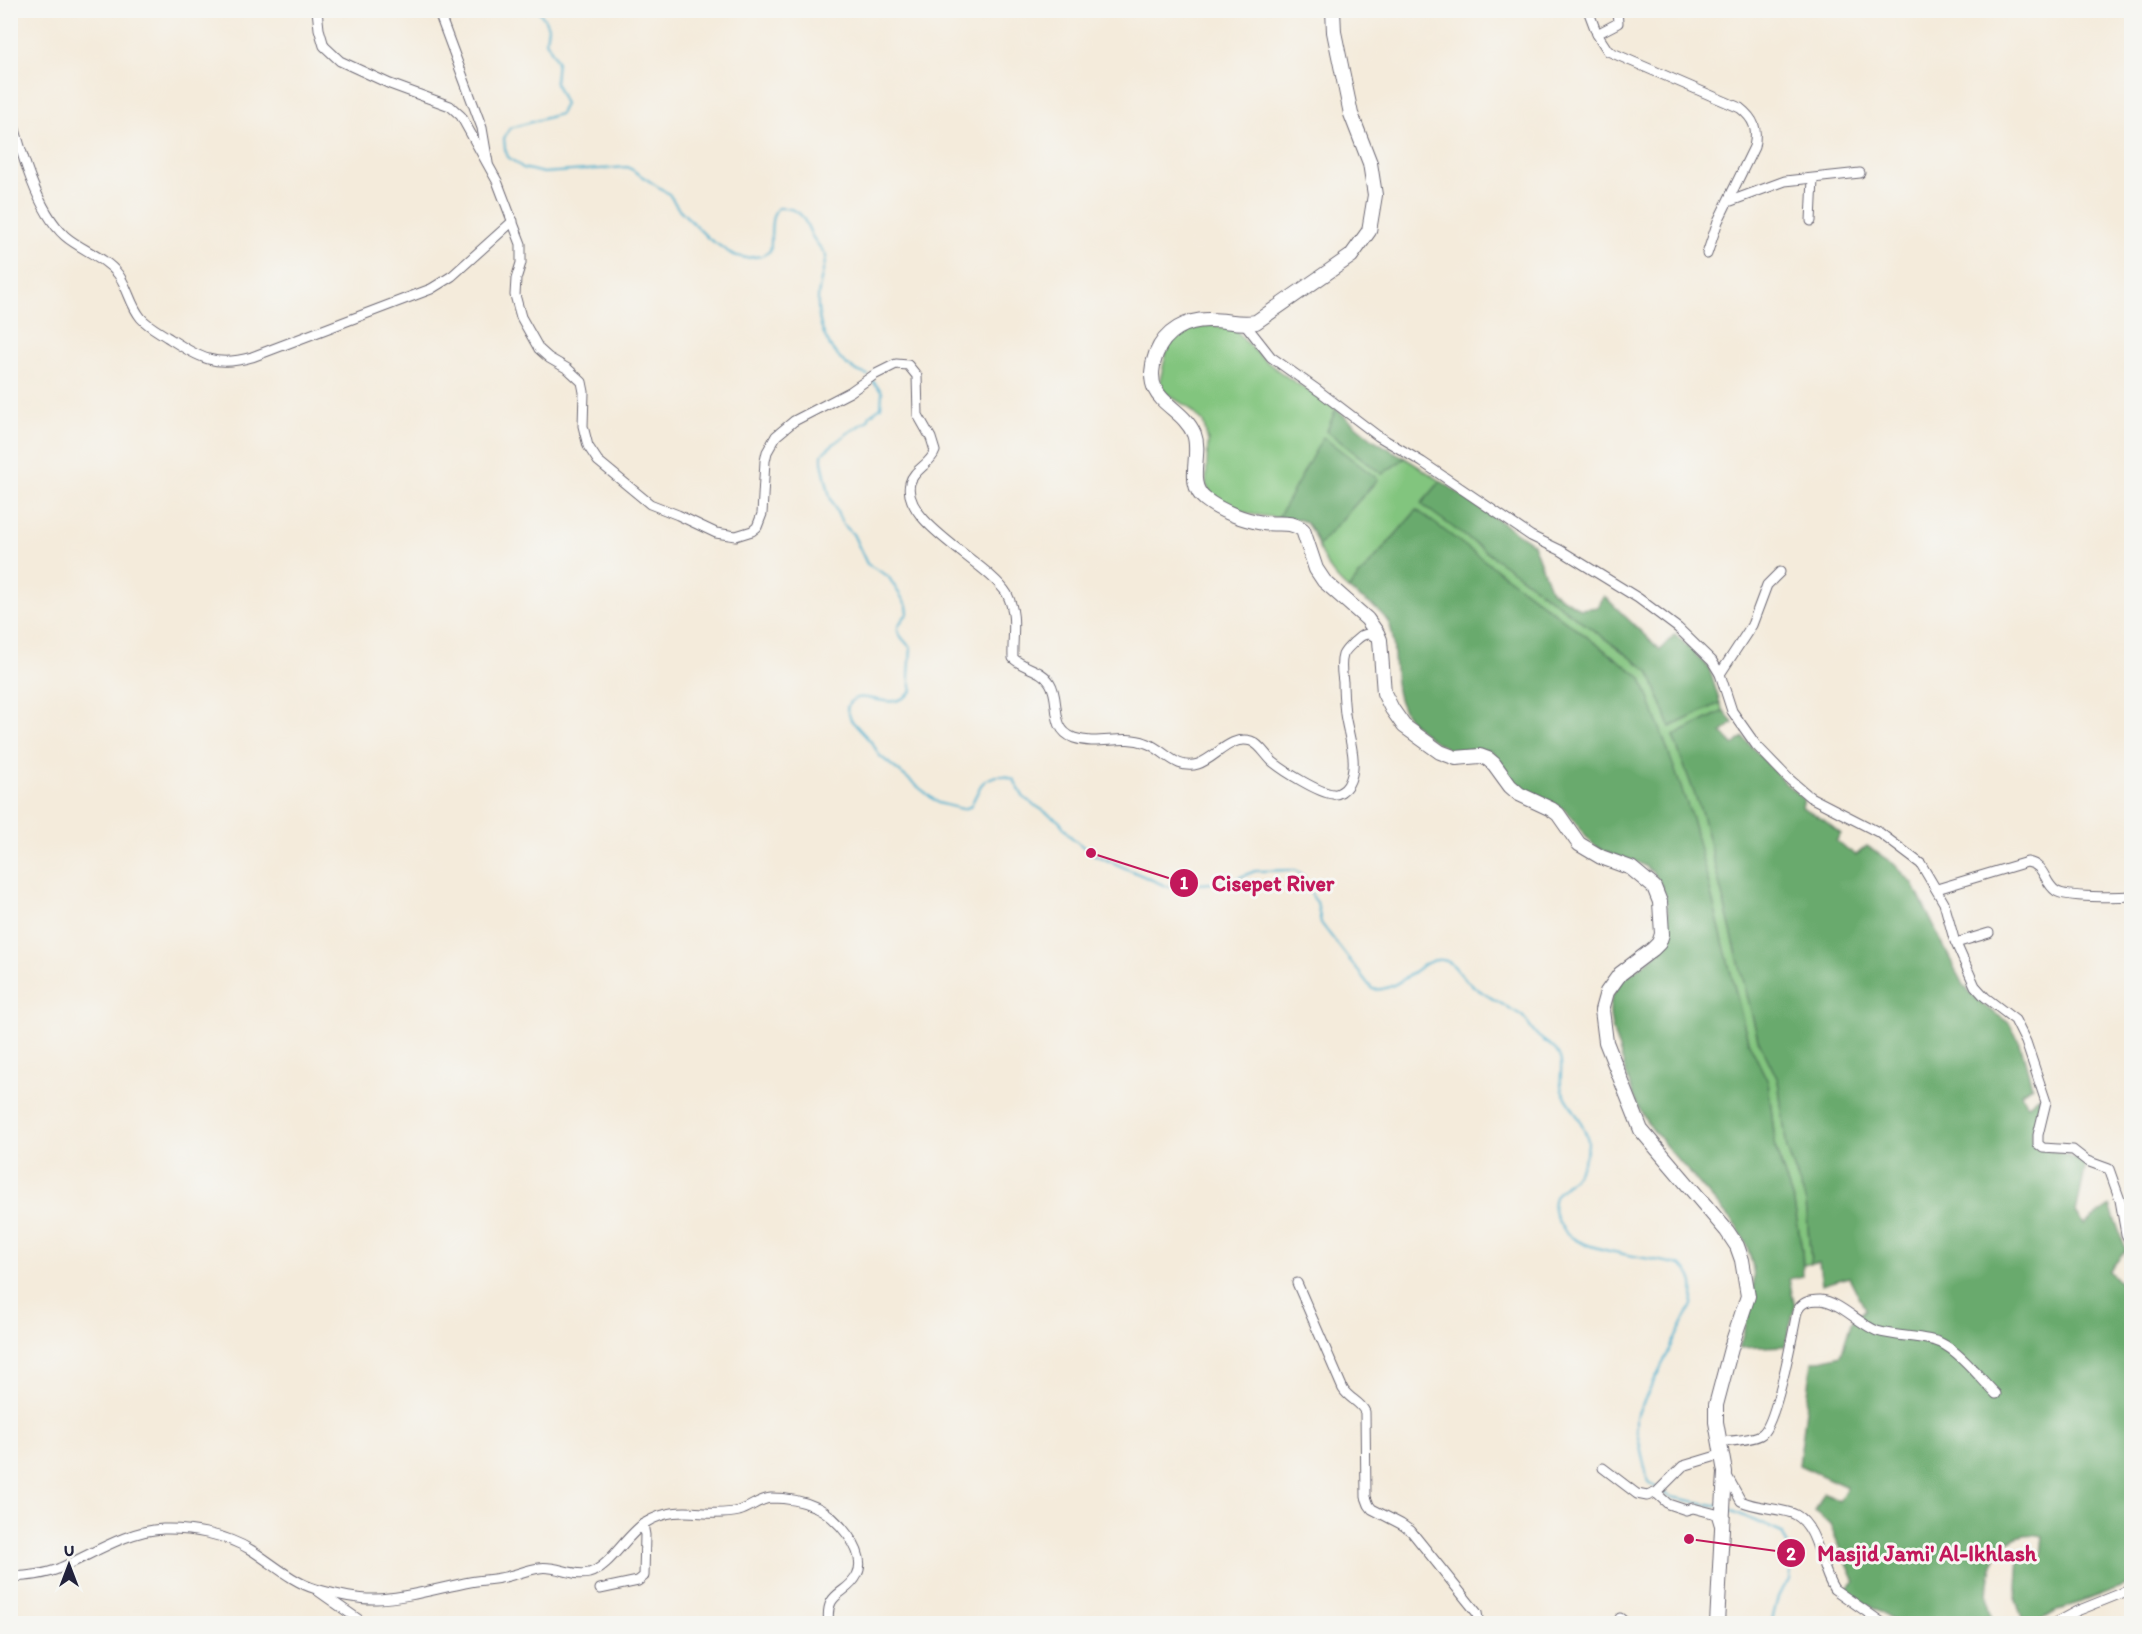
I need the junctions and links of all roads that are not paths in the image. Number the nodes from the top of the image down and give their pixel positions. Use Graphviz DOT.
graph roads {
  1 [pos="317,10"];
  2 [pos="438,10"];
  3 [pos="1333,10"];
  4 [pos="1588,10"];
  5 [pos="1617,10"];
  6 [pos="1597,34"];
  7 [pos="10,111"];
  8 [pos="488,166"];
  9 [pos="1860,173"];
  10 [pos="1813,179"];
  11 [pos="1728,202"];
  12 [pos="513,221"];
  13 [pos="1811,221"];
  14 [pos="1707,254"];
  15 [pos="1245,324"];
  16 [pos="1780,572"];
  17 [pos="1380,640"];
  18 [pos="1720,674"];
  19 [pos="1937,889"];
  20 [pos="2132,896"];
  21 [pos="1989,933"];
  22 [pos="1956,943"];
  23 [pos="2132,1245"];
  24 [pos="1297,1283"];
  25 [pos="1996,1394"];
  26 [pos="1722,1448"];
  27 [pos="1603,1468"];
  28 [pos="1725,1472"];
  29 [pos="1658,1490"];
  30 [pos="643,1524"];
  31 [pos="1722,1525"];
  32 [pos="10,1577"];
  33 [pos="314,1588"];
  34 [pos="600,1589"];
  35 [pos="2132,1589"];
  36 [pos="365,1623"];
  37 [pos="829,1623"];
  38 [pos="1479,1623"];
  39 [pos="1717,1623"];
  40 [pos="1884,1623"];
  41 [pos="2053,1623"];
  1 -- 8 [label="street"];
  2 -- 8 [label="street"];
  3 -- 15 [label="highway"];
  4 -- 6 [label="street"];
  5 -- 6 [label="street"];
  6 -- 11 [label="street"];
  7 -- 12 [label="street"];
  8 -- 12 [label="street"];
  9 -- 10 [label="street"];
  10 -- 11 [label="street"];
  10 -- 13 [label="street"];
  11 -- 14 [label="street"];
  12 -- 17 [label="street"];
  15 -- 17 [label="highway"];
  15 -- 18 [label="street"];
  16 -- 18 [label="street"];
  17 -- 26 [label="highway"];
  18 -- 19 [label="street"];
  19 -- 20 [label="street"];
  19 -- 22 [label="street"];
  21 -- 22 [label="street"];
  22 -- 23 [label="street"];
  24 -- 38 [label="street"];
  25 -- 26 [label="street"];
  26 -- 28 [label="highway"];
  26 -- 29 [label="street"];
  27 -- 29 [label="street"];
  28 -- 31 [label="highway"];
  28 -- 40 [label="street"];
  29 -- 31 [label="street"];
  30 -- 33 [label="street"];
  30 -- 34 [label="street"];
  30 -- 37 [label="street"];
  31 -- 39 [label="highway"];
  32 -- 33 [label="street"];
  33 -- 36 [label="street"];
  35 -- 41 [label="street"];
}
